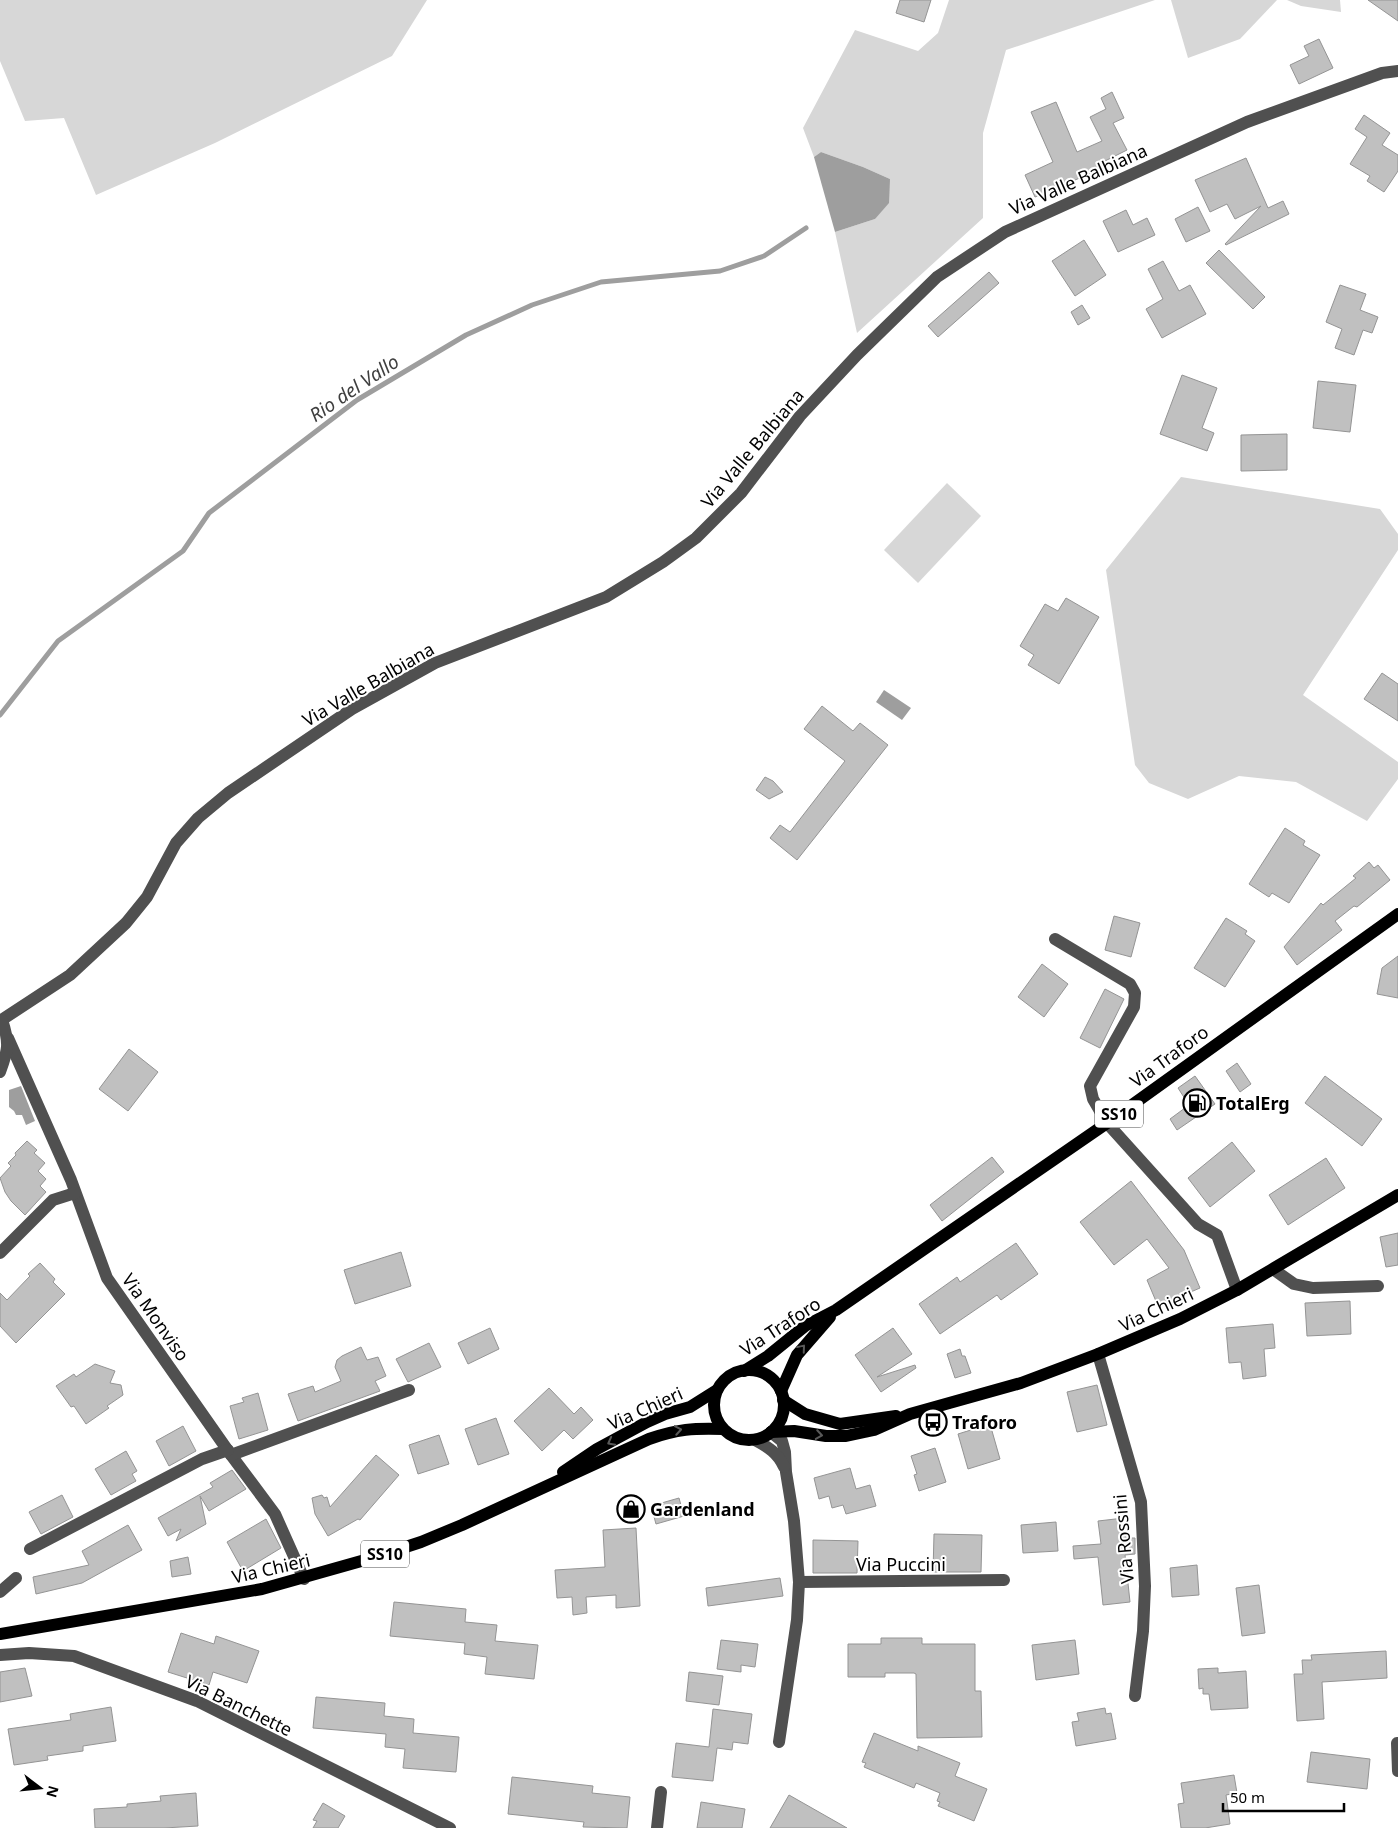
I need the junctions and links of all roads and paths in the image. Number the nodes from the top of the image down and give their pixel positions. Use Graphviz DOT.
graph roads {
  1 [pos="1398,71"];
  2 [pos="1398,914"];
  3 [pos="1054,939"];
  4 [pos="1,1021"];
  5 [pos="8,1038"];
  6 [pos="0,1072"];
  7 [pos="1107,1123"];
  8 [pos="75,1193"];
  9 [pos="1398,1195"];
  10 [pos="0,1253"];
  11 [pos="1273,1269"];
  12 [pos="1378,1286"];
  13 [pos="1237,1290"];
  14 [pos="836,1310"];
  15 [pos="1098,1354"];
  16 [pos="744,1371"];
  17 [pos="409,1390"];
  18 [pos="717,1390"];
  19 [pos="782,1396"];
  20 [pos="910,1414"];
  21 [pos="723,1429"];
  22 [pos="771,1432"];
  23 [pos="755,1440"];
  24 [pos="229,1452"];
  25 [pos="786,1472"];
  26 [pos="536,1490"];
  27 [pos="30,1549"];
  28 [pos="16,1578"];
  29 [pos="304,1579"];
  30 [pos="1004,1580"];
  31 [pos="799,1582"];
  32 [pos="0,1592"];
  33 [pos="0,1634"];
  34 [pos="0,1654"];
  35 [pos="1136,1696"];
  36 [pos="780,1742"];
  37 [pos="1397,1743"];
  38 [pos="1398,1771"];
  39 [pos="661,1792"];
  40 [pos="450,1828"];
  41 [pos="657,1828"];
  1 -- 4 [label="street, Via Valle Balbiana"];
  2 -- 7 [label="main road, Via Traforo / SS10"];
  3 -- 7 [label="street"];
  4 -- 5 [label="street, Via Monviso"];
  5 -- 6 [label="street"];
  5 -- 8 [label="street, Via Monviso"];
  7 -- 13 [label="street"];
  7 -- 14 [label="main road, Via Traforo / SS10"];
  8 -- 10 [label="street"];
  8 -- 24 [label="street, Via Monviso"];
  9 -- 11 [label="main road, Via Chieri"];
  11 -- 12 [label="street"];
  11 -- 13 [label="main road, Via Chieri"];
  13 -- 15 [label="main road, Via Chieri"];
  14 -- 16 [label="main road, Via Traforo"];
  19 -- 14 [label="main road, Via Traforo, one-way"];
  15 -- 20 [label="main road, Via Chieri"];
  15 -- 35 [label="street, Via Rossini"];
  16 -- 18 [label="main road"];
  16 -- 19 [label="main road"];
  17 -- 24 [label="street"];
  18 -- 21 [label="main road"];
  18 -- 26 [label="main road, Via Chieri, one-way"];
  19 -- 20 [label="main road, Via Chieri"];
  19 -- 22 [label="main road"];
  22 -- 20 [label="main road, Via Chieri, one-way"];
  21 -- 23 [label="main road"];
  26 -- 21 [label="main road, Via Chieri, one-way"];
  22 -- 23 [label="main road"];
  22 -- 25 [label="street"];
  23 -- 25 [label="street"];
  24 -- 27 [label="street"];
  24 -- 29 [label="street, Via Monviso"];
  25 -- 31 [label="street"];
  26 -- 29 [label="main road, Via Chieri / SS10"];
  28 -- 32 [label="street"];
  29 -- 33 [label="main road, Via Chieri / SS10"];
  30 -- 31 [label="street, Via Puccini"];
  31 -- 36 [label="street"];
  34 -- 40 [label="street, Via Banchette"];
  37 -- 38 [label="street"];
  39 -- 41 [label="street"];
}
